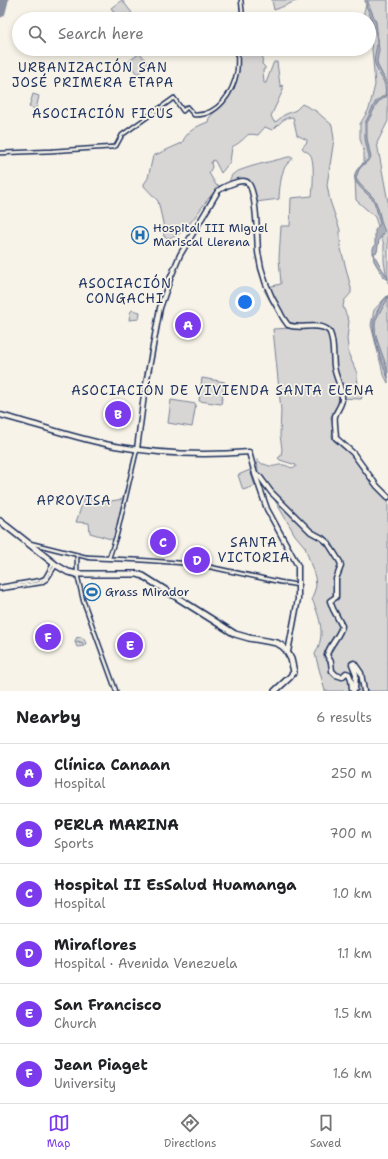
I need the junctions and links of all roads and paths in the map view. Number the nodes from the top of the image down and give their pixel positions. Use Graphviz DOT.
graph roads {
  1 [pos="241,0"];
  2 [pos="242,12"];
  3 [pos="238,56"];
  4 [pos="0,153"];
  5 [pos="0,415"];
  6 [pos="136,449"];
  7 [pos="255,474"];
  8 [pos="388,497"];
  9 [pos="0,522"];
  10 [pos="26,542"];
  11 [pos="77,555"];
  12 [pos="109,558"];
  13 [pos="55,564"];
  14 [pos="77,574"];
  15 [pos="298,585"];
  16 [pos="0,588"];
  17 [pos="287,651"];
  18 [pos="116,691"];
  19 [pos="274,691"];
  20 [pos="364,691"];
  1 -- 2 [label="street"];
  3 -- 4 [label="street"];
  5 -- 6 [label="main road"];
  6 -- 7 [label="main road"];
  6 -- 8 [label="main road"];
  6 -- 12 [label="street"];
  7 -- 15 [label="main road"];
  7 -- 20 [label="main road"];
  9 -- 10 [label="highway"];
  10 -- 11 [label="street"];
  10 -- 13 [label="highway"];
  11 -- 12 [label="street"];
  11 -- 14 [label="street"];
  12 -- 15 [label="street"];
  13 -- 14 [label="highway"];
  13 -- 16 [label="street"];
  14 -- 17 [label="highway"];
  14 -- 18 [label="street"];
  15 -- 17 [label="main road"];
  17 -- 19 [label="highway"];
}
